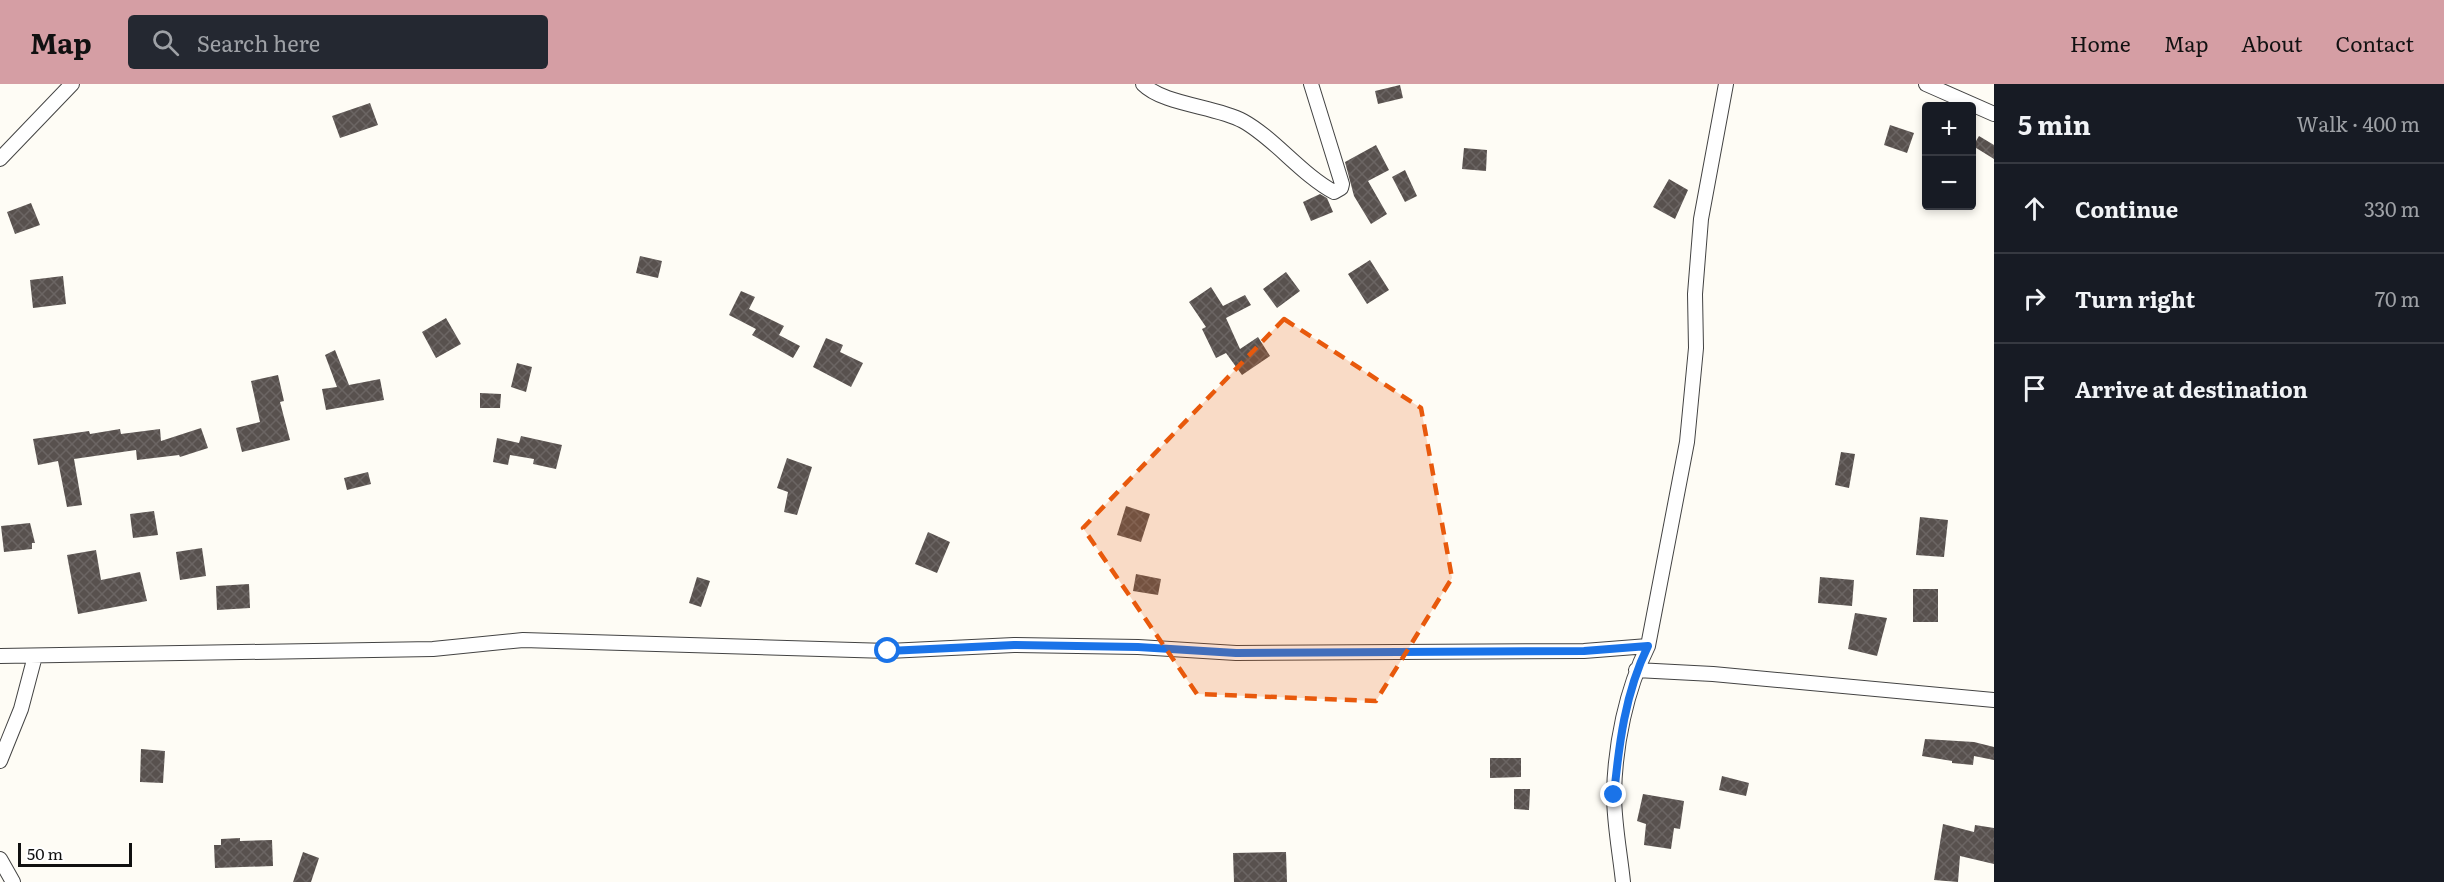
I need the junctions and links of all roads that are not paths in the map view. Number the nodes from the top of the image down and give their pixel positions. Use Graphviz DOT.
graph roads {
  1 [pos="72,84"];
  2 [pos="1143,84"];
  3 [pos="1311,84"];
  4 [pos="1726,84"];
  5 [pos="1926,84"];
  6 [pos="1994,114"];
  7 [pos="0,159"];
  8 [pos="1648,646"];
  9 [pos="0,656"];
  10 [pos="35,656"];
  11 [pos="1636,670"];
  12 [pos="1994,700"];
  13 [pos="0,761"];
  14 [pos="0,859"];
  15 [pos="13,882"];
  16 [pos="1623,882"];
  1 -- 7 [label="street"];
  2 -- 3 [label="street"];
  4 -- 8 [label="street"];
  5 -- 6 [label="street"];
  8 -- 10 [label="street"];
  8 -- 11 [label="street"];
  9 -- 10 [label="street"];
  10 -- 13 [label="street"];
  11 -- 12 [label="street"];
  11 -- 16 [label="street"];
  14 -- 15 [label="street"];
}
